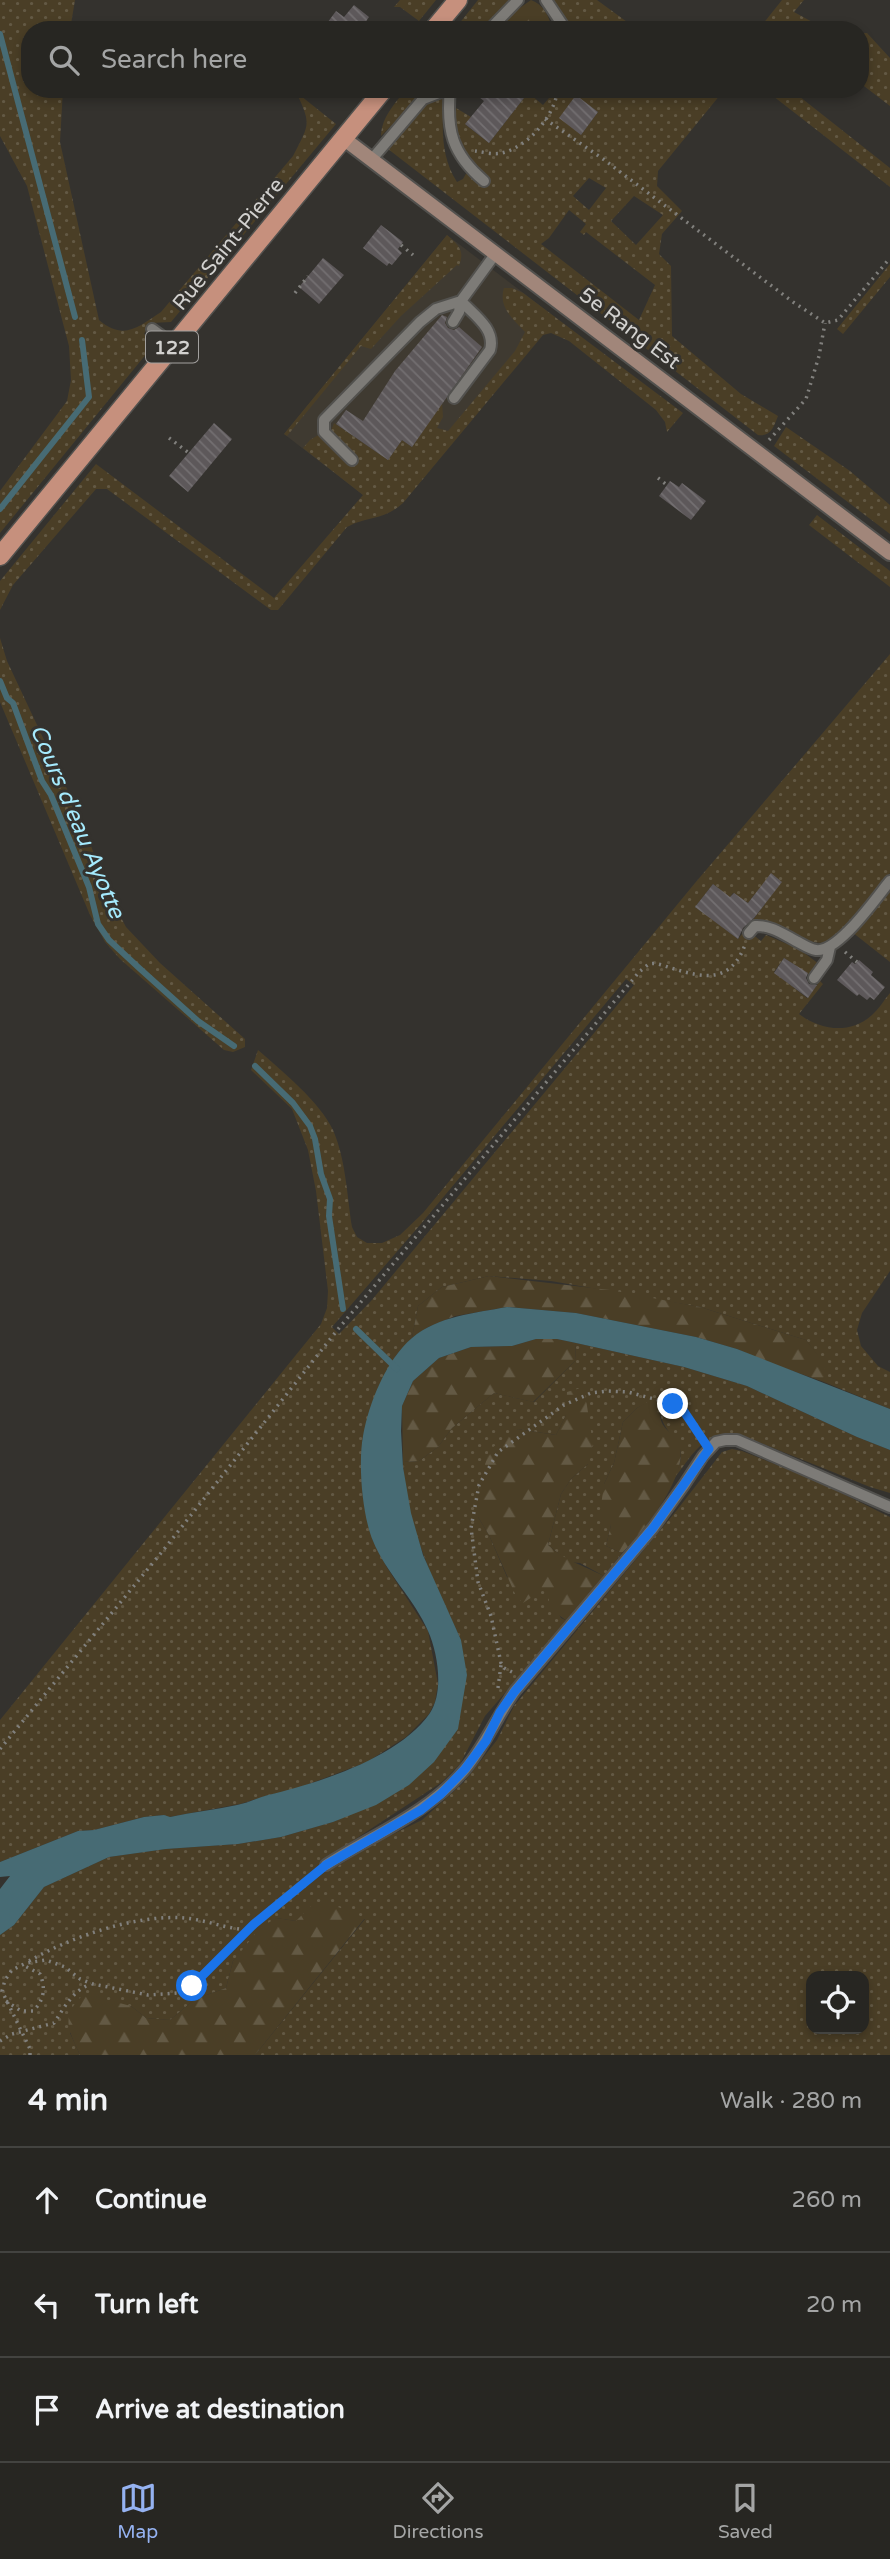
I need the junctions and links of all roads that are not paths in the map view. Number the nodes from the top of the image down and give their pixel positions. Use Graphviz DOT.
graph roads {
  1 [pos="458,0"];
  2 [pos="518,0"];
  3 [pos="546,0"];
  4 [pos="440,21"];
  5 [pos="498,21"];
  6 [pos="560,21"];
  7 [pos="376,98"];
  8 [pos="426,98"];
  9 [pos="448,98"];
  10 [pos="343,138"];
  11 [pos="372,159"];
  12 [pos="484,181"];
  13 [pos="496,253"];
  14 [pos="461,301"];
  15 [pos="453,322"];
  16 [pos="152,329"];
  17 [pos="174,345"];
  18 [pos="454,398"];
  19 [pos="352,460"];
  20 [pos="890,553"];
  21 [pos="0,556"];
  22 [pos="890,881"];
  23 [pos="749,933"];
  24 [pos="830,947"];
  25 [pos="814,978"];
  26 [pos="890,1507"];
  27 [pos="326,1865"];
  1 -- 4 [label="main road"];
  2 -- 5 [label="lane"];
  3 -- 6 [label="lane"];
  7 -- 10 [label="main road, Rue Saint-Pierre / 122"];
  8 -- 11 [label="lane"];
  9 -- 12 [label="lane"];
  10 -- 11 [label="street, 5e Rang Est"];
  10 -- 17 [label="main road, Rue Saint-Pierre / 122"];
  11 -- 13 [label="street, 5e Rang Est"];
  13 -- 14 [label="lane"];
  13 -- 20 [label="street, 5e Rang Est"];
  14 -- 15 [label="lane"];
  14 -- 18 [label="lane"];
  14 -- 19 [label="lane"];
  16 -- 17 [label="lane"];
  17 -- 21 [label="main road, Rue Saint-Pierre / 122"];
  22 -- 24 [label="lane"];
  23 -- 24 [label="lane"];
  24 -- 25 [label="lane"];
  26 -- 27 [label="lane"];
}
